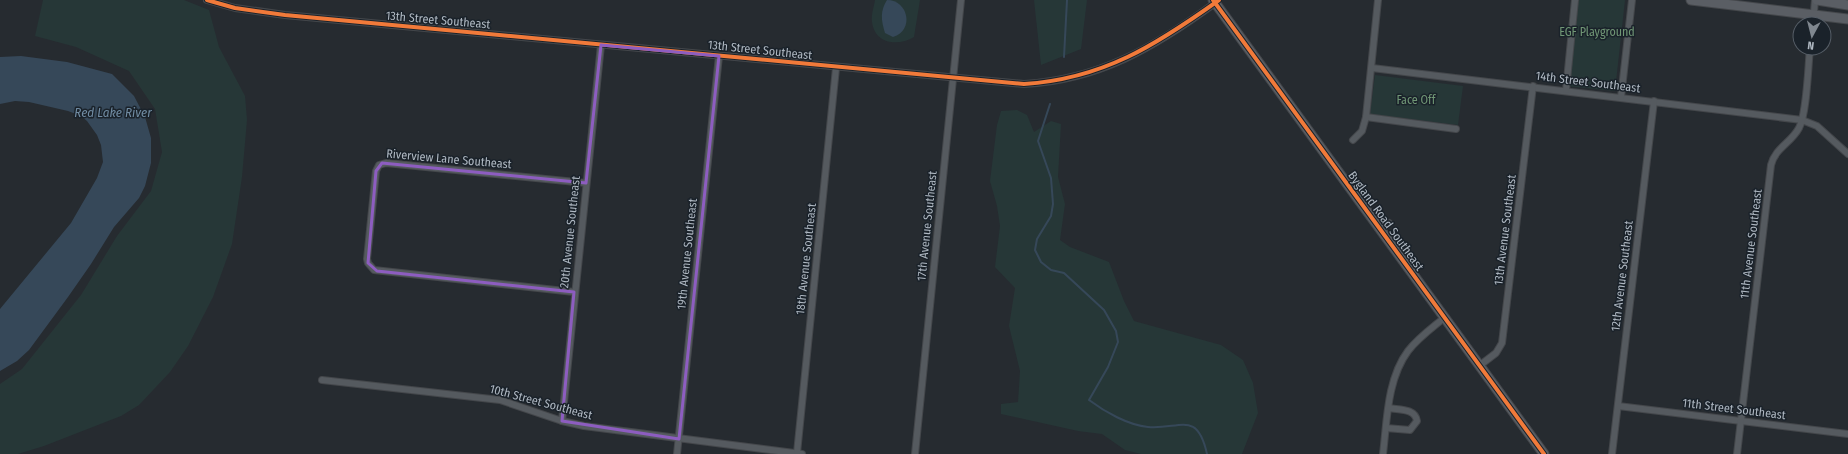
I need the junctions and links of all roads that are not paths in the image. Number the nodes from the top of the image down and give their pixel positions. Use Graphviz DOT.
graph roads {
  1 [pos="207,0"];
  2 [pos="961,0"];
  3 [pos="1378,0"];
  4 [pos="1574,0"];
  5 [pos="1632,0"];
  6 [pos="1691,0"];
  7 [pos="1816,0"];
  8 [pos="1215,1"];
  9 [pos="1706,1"];
  10 [pos="1848,5"];
  11 [pos="1796,16"];
  12 [pos="1814,16"];
  13 [pos="1832,19"];
  14 [pos="1848,19"];
  15 [pos="602,45"];
  16 [pos="719,56"];
  17 [pos="1809,56"];
  18 [pos="836,68"];
  19 [pos="1372,68"];
  20 [pos="953,78"];
  21 [pos="1533,86"];
  22 [pos="1566,90"];
  23 [pos="1621,97"];
  24 [pos="1654,101"];
  25 [pos="1366,117"];
  26 [pos="1802,120"];
  27 [pos="1456,130"];
  28 [pos="1353,140"];
  29 [pos="1848,154"];
  30 [pos="586,183"];
  31 [pos="1389,223"];
  32 [pos="1380,230"];
  33 [pos="574,292"];
  34 [pos="1444,318"];
  35 [pos="1480,366"];
  36 [pos="322,380"];
  37 [pos="1618,406"];
  38 [pos="1389,408"];
  39 [pos="1742,420"];
  40 [pos="562,421"];
  41 [pos="1386,428"];
  42 [pos="1848,434"];
  43 [pos="679,439"];
  44 [pos="677,454"];
  45 [pos="799,454"];
  46 [pos="915,454"];
  47 [pos="1383,454"];
  48 [pos="1544,454"];
  49 [pos="1612,454"];
  50 [pos="1737,454"];
  1 -- 15 [label="street, 13th Street Southeast"];
  2 -- 20 [label="street, 17th Avenue Southeast"];
  3 -- 19 [label="street"];
  4 -- 22 [label="street"];
  5 -- 23 [label="street"];
  6 -- 9 [label="street"];
  7 -- 10 [label="street"];
  7 -- 12 [label="street"];
  8 -- 20 [label="street, 13th Street Southeast"];
  8 -- 32 [label="street, Bygland Road Southeast"];
  9 -- 11 [label="street"];
  13 -- 14 [label="street"];
  15 -- 16 [label="street, 13th Street Southeast"];
  15 -- 30 [label="street, 20th Avenue Southeast"];
  16 -- 18 [label="street, 13th Street Southeast"];
  16 -- 43 [label="street, 19th Avenue Southeast"];
  17 -- 26 [label="street, 11th Avenue Southeast"];
  18 -- 20 [label="street, 13th Street Southeast"];
  18 -- 45 [label="street, 18th Avenue Southeast"];
  19 -- 21 [label="street, 14th Street Southeast"];
  19 -- 25 [label="street"];
  20 -- 46 [label="street, 17th Avenue Southeast"];
  21 -- 22 [label="street, 14th Street Southeast"];
  21 -- 35 [label="street, 13th Avenue Southeast"];
  22 -- 23 [label="street, 14th Street Southeast"];
  23 -- 24 [label="street, 14th Street Southeast"];
  24 -- 26 [label="street, 14th Street Southeast"];
  24 -- 37 [label="street, 12th Avenue Southeast"];
  25 -- 27 [label="street"];
  25 -- 28 [label="street"];
  26 -- 29 [label="street"];
  26 -- 39 [label="street, 11th Avenue Southeast"];
  30 -- 33 [label="street, 20th Avenue Southeast"];
  30 -- 33 [label="street, Riverview Lane Southeast"];
  31 -- 32 [label="street"];
  32 -- 34 [label="street, Bygland Road Southeast"];
  33 -- 40 [label="street, 20th Avenue Southeast"];
  34 -- 35 [label="street, Bygland Road Southeast"];
  34 -- 38 [label="street"];
  35 -- 48 [label="street, Bygland Road Southeast"];
  36 -- 40 [label="street, 10th Street Southeast"];
  37 -- 39 [label="street, 11th Street Southeast"];
  37 -- 49 [label="street, 12th Avenue Southeast"];
  38 -- 41 [label="street"];
  38 -- 41 [label="street"];
  39 -- 42 [label="street, 11th Street Southeast"];
  39 -- 50 [label="street, 11th Avenue Southeast"];
  40 -- 43 [label="street, 10th Street Southeast"];
  41 -- 47 [label="street"];
  43 -- 44 [label="street, 19th Avenue Southeast"];
  43 -- 45 [label="street, 10th Street Southeast"];
}
